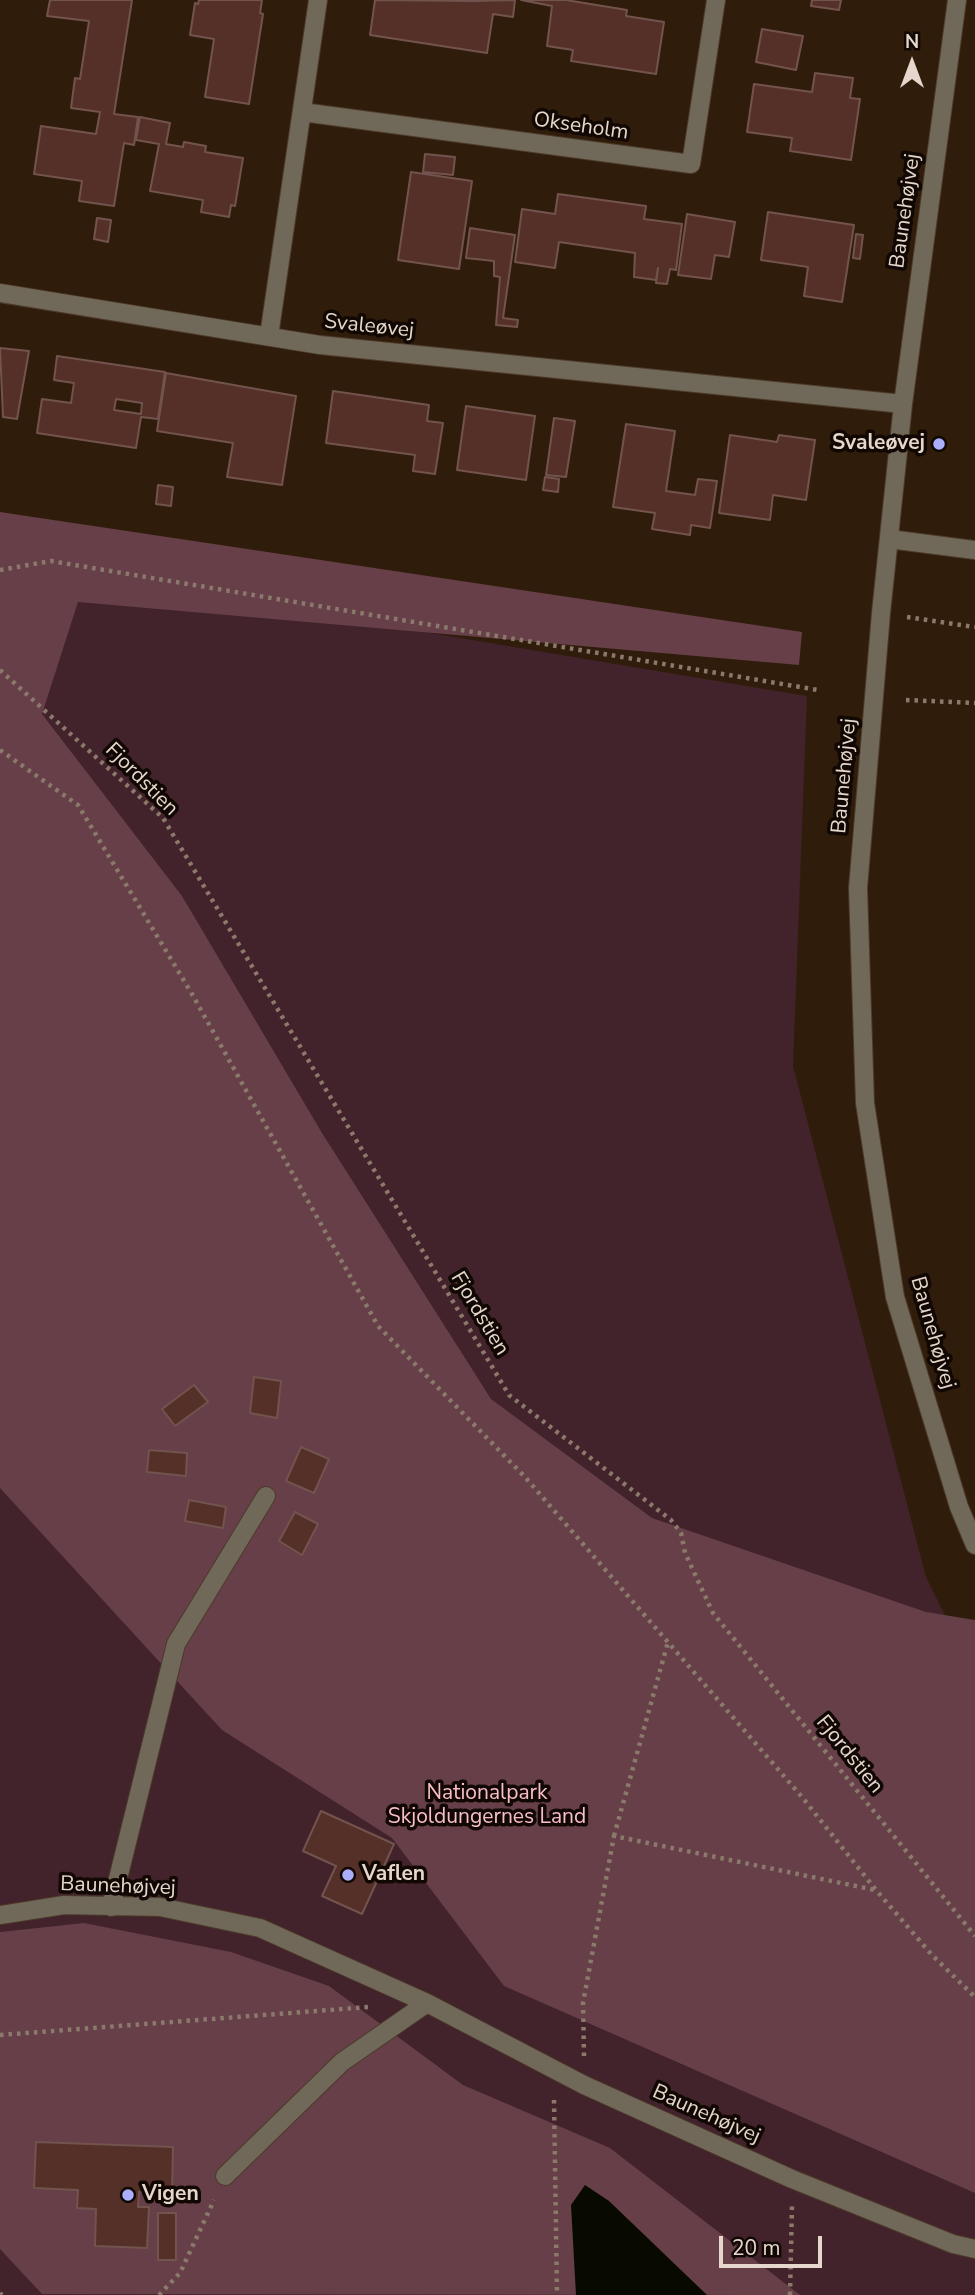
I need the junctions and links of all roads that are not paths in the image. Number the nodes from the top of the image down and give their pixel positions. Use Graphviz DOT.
graph roads {
  1 [pos="318,0"];
  2 [pos="716,0"];
  3 [pos="957,0"];
  4 [pos="302,112"];
  5 [pos="0,293"];
  6 [pos="269,336"];
  7 [pos="904,404"];
  8 [pos="889,539"];
  9 [pos="975,550"];
  10 [pos="266,1496"];
  11 [pos="975,1545"];
  12 [pos="111,1907"];
  13 [pos="0,1915"];
  14 [pos="427,2003"];
  15 [pos="225,2176"];
  16 [pos="975,2249"];
  1 -- 4 [label="street"];
  2 -- 4 [label="street, Okseholm"];
  3 -- 7 [label="street, Baunehøjvej"];
  4 -- 6 [label="street"];
  5 -- 6 [label="street, Svaleøvej"];
  6 -- 7 [label="street, Svaleøvej"];
  7 -- 8 [label="street, Baunehøjvej"];
  8 -- 9 [label="street"];
  8 -- 11 [label="street, Baunehøjvej"];
  10 -- 12 [label="street"];
  12 -- 13 [label="street, Baunehøjvej"];
  12 -- 14 [label="street, Baunehøjvej"];
  14 -- 15 [label="street"];
  14 -- 16 [label="street, Baunehøjvej"];
}
